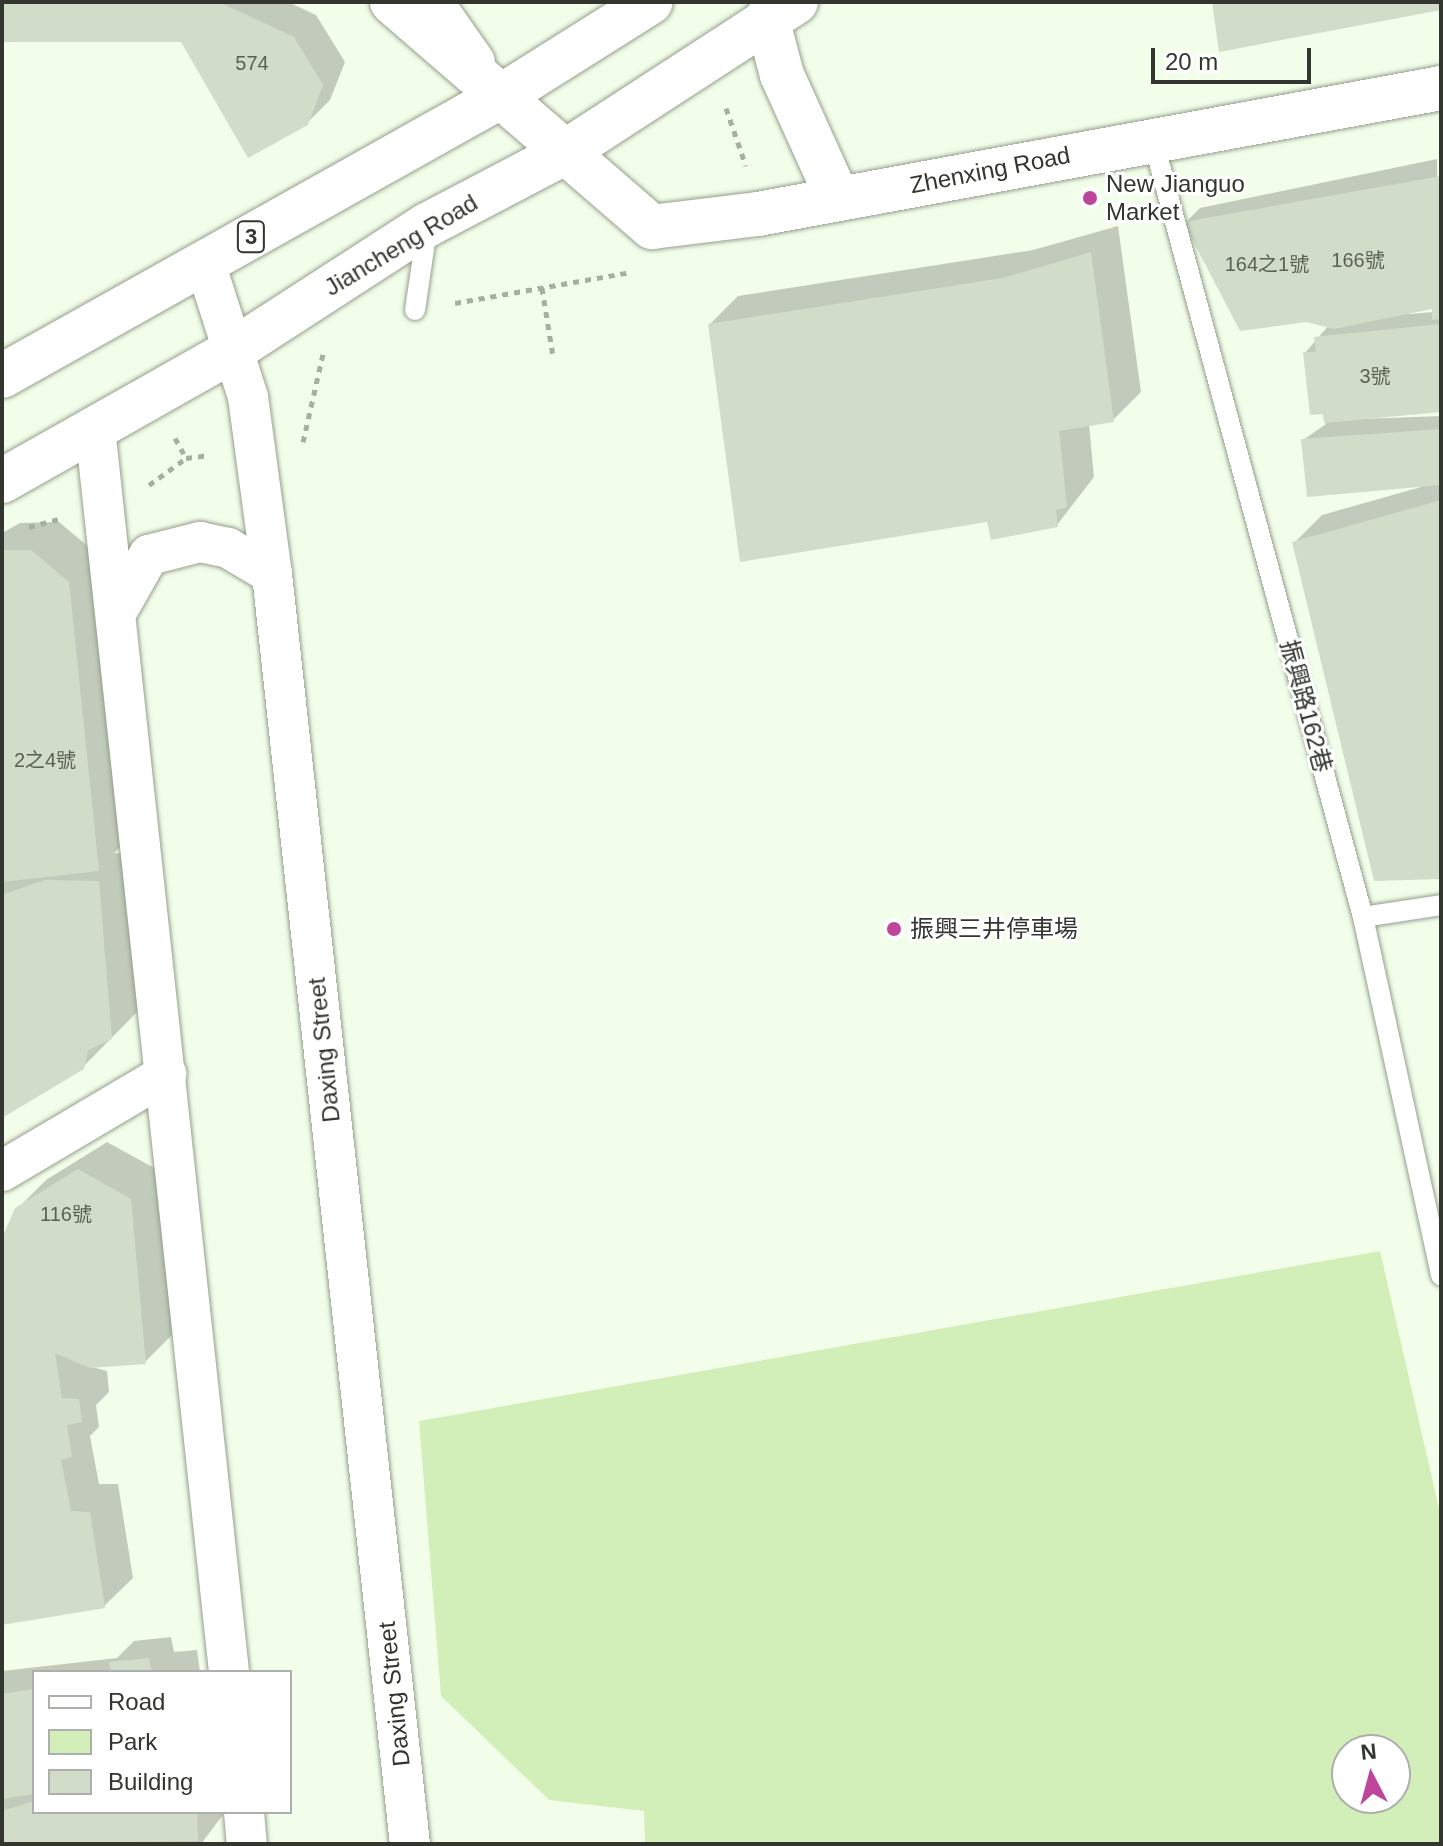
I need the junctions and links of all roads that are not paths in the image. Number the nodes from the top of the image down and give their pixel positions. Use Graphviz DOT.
graph roads {
  1 [pos="392,2"];
  2 [pos="433,2"];
  3 [pos="651,2"];
  4 [pos="781,10"];
  5 [pos="1441,88"];
  6 [pos="500,97"];
  7 [pos="1153,140"];
  8 [pos="562,154"];
  9 [pos="838,199"];
  10 [pos="427,225"];
  11 [pos="205,263"];
  12 [pos="415,310"];
  13 [pos="235,349"];
  14 [pos="2,376"];
  15 [pos="95,428"];
  16 [pos="2,481"];
  17 [pos="272,574"];
  18 [pos="120,606"];
  19 [pos="1441,905"];
  20 [pos="1363,917"];
  21 [pos="166,1074"];
  22 [pos="2,1171"];
  23 [pos="1441,1276"];
  24 [pos="229,1670"];
  25 [pos="244,1814"];
  26 [pos="247,1844"];
  27 [pos="410,1844"];
  1 -- 6 [label="main road, Zhenxing Road"];
  2 -- 6 [label="street"];
  3 -- 6 [label="main road, 3"];
  4 -- 8 [label="main road, Jiancheng Road"];
  4 -- 9 [label="main road"];
  5 -- 7 [label="main road, Zhenxing Road"];
  6 -- 8 [label="main road, Zhenxing Road"];
  6 -- 11 [label="main road, 3"];
  7 -- 9 [label="main road, Zhenxing Road"];
  7 -- 20 [label="lane, 振興路162巷"];
  8 -- 9 [label="main road, Zhenxing Road"];
  8 -- 10 [label="main road, Jiancheng Road"];
  10 -- 12 [label="lane"];
  10 -- 13 [label="main road, Jiancheng Road"];
  11 -- 13 [label="street, Daxing Street"];
  11 -- 14 [label="main road, 3"];
  13 -- 15 [label="main road, Jiancheng Road"];
  13 -- 17 [label="street, Daxing Street"];
  15 -- 16 [label="main road, Jiancheng Road"];
  15 -- 18 [label="street"];
  17 -- 18 [label="street"];
  17 -- 27 [label="street, Daxing Street"];
  18 -- 21 [label="street"];
  19 -- 20 [label="lane"];
  20 -- 23 [label="lane, 振興路162巷"];
  21 -- 22 [label="street"];
  21 -- 24 [label="street"];
  25 -- 26 [label="street"];
}
